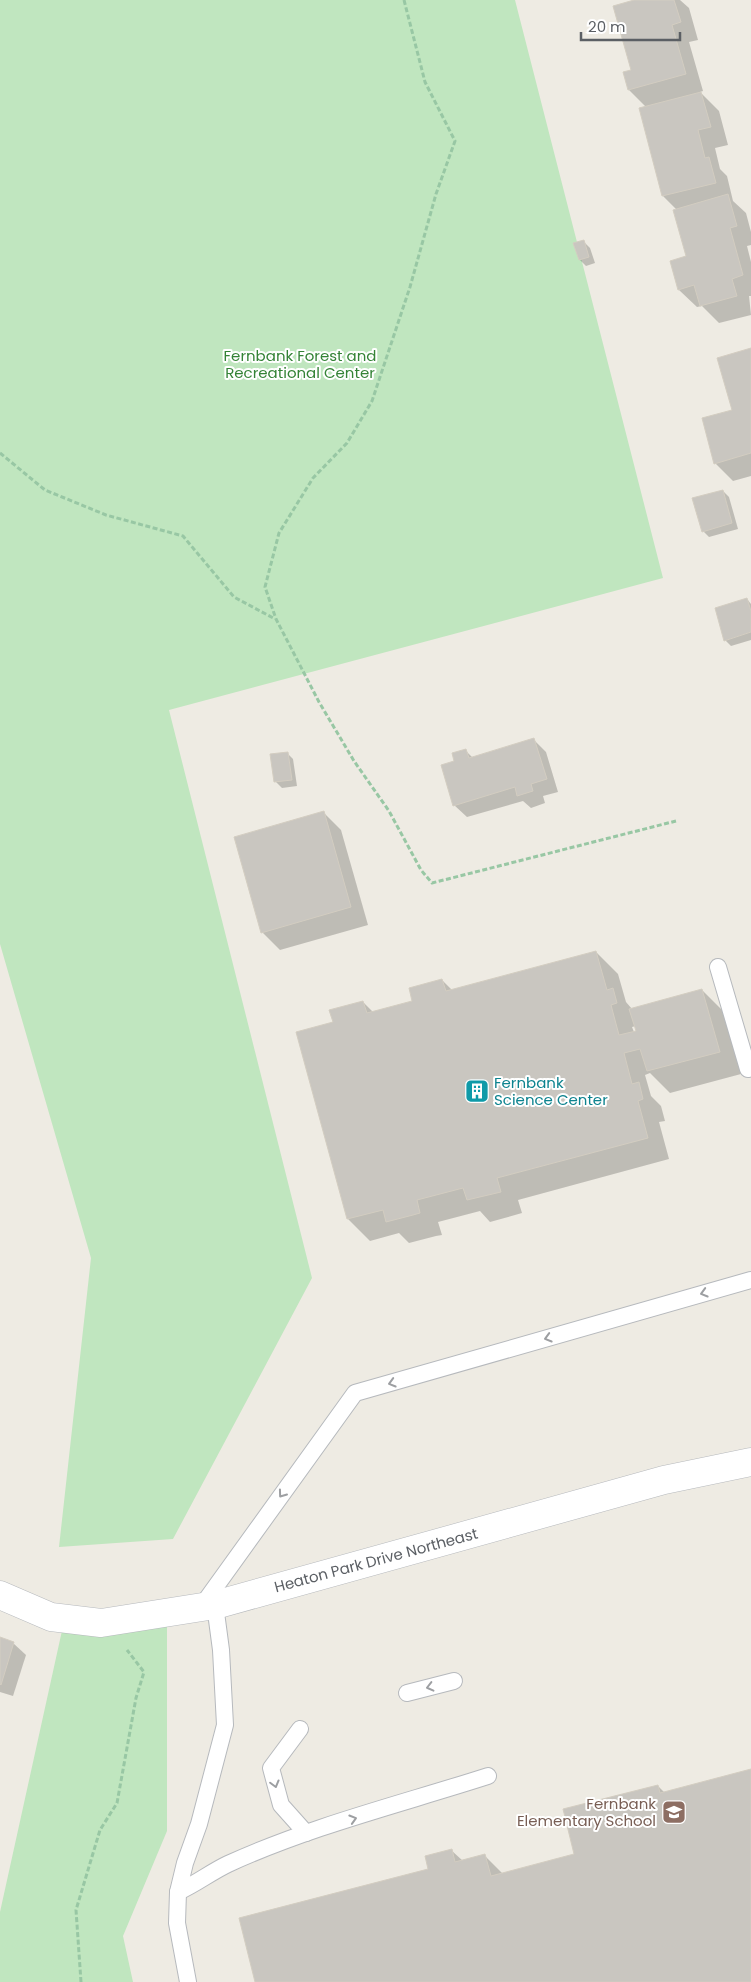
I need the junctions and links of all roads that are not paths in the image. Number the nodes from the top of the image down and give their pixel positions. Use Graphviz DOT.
graph roads {
  1 [pos="718,967"];
  2 [pos="748,1070"];
  3 [pos="751,1280"];
  4 [pos="751,1462"];
  5 [pos="0,1595"];
  6 [pos="208,1606"];
  7 [pos="454,1681"];
  8 [pos="407,1694"];
  9 [pos="300,1729"];
  10 [pos="488,1776"];
  11 [pos="306,1833"];
  12 [pos="178,1892"];
  13 [pos="188,1982"];
  1 -- 2 [label="lane"];
  3 -- 6 [label="lane, one-way"];
  4 -- 6 [label="street, Heaton Park Drive Northeast"];
  5 -- 6 [label="street, Heaton Park Drive Northeast"];
  6 -- 12 [label="lane"];
  7 -- 8 [label="lane, one-way"];
  9 -- 11 [label="lane, one-way"];
  11 -- 10 [label="lane, one-way"];
  11 -- 12 [label="lane"];
  12 -- 13 [label="lane"];
}
